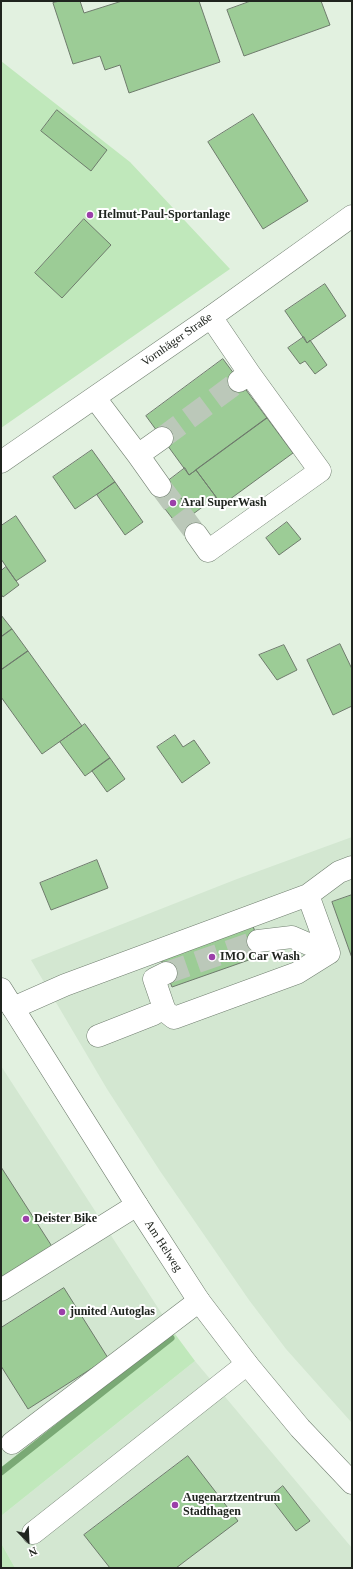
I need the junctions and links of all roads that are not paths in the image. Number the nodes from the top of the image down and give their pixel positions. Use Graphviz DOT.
graph roads {
  1 [pos="352,216"];
  2 [pos="211,317"];
  3 [pos="95,398"];
  4 [pos="162,438"];
  5 [pos="1,462"];
  6 [pos="196,534"];
  7 [pos="352,868"];
  8 [pos="308,895"];
  9 [pos="258,940"];
  10 [pos="329,953"];
  11 [pos="166,973"];
  12 [pos="1,989"];
  13 [pos="13,1008"];
  14 [pos="154,1014"];
  15 [pos="98,1036"];
  16 [pos="137,1205"];
  17 [pos="1,1290"];
  18 [pos="199,1301"];
  19 [pos="247,1364"];
  20 [pos="12,1443"];
  21 [pos="352,1483"];
  22 [pos="33,1533"];
  1 -- 2 [label="main road, Vornhäger Straße"];
  2 -- 3 [label="main road, Vornhäger Straße"];
  2 -- 6 [label="main road"];
  3 -- 4 [label="main road"];
  3 -- 5 [label="main road, Vornhäger Straße"];
  7 -- 8 [label="main road"];
  8 -- 10 [label="main road"];
  8 -- 13 [label="main road"];
  9 -- 10 [label="main road"];
  10 -- 11 [label="main road"];
  12 -- 13 [label="main road, Am Helweg"];
  13 -- 16 [label="main road, Am Helweg"];
  14 -- 15 [label="main road"];
  16 -- 17 [label="main road"];
  16 -- 18 [label="main road, Am Helweg"];
  18 -- 19 [label="main road, Am Helweg"];
  18 -- 20 [label="main road"];
  19 -- 21 [label="main road, Am Helweg"];
  19 -- 22 [label="main road"];
}
